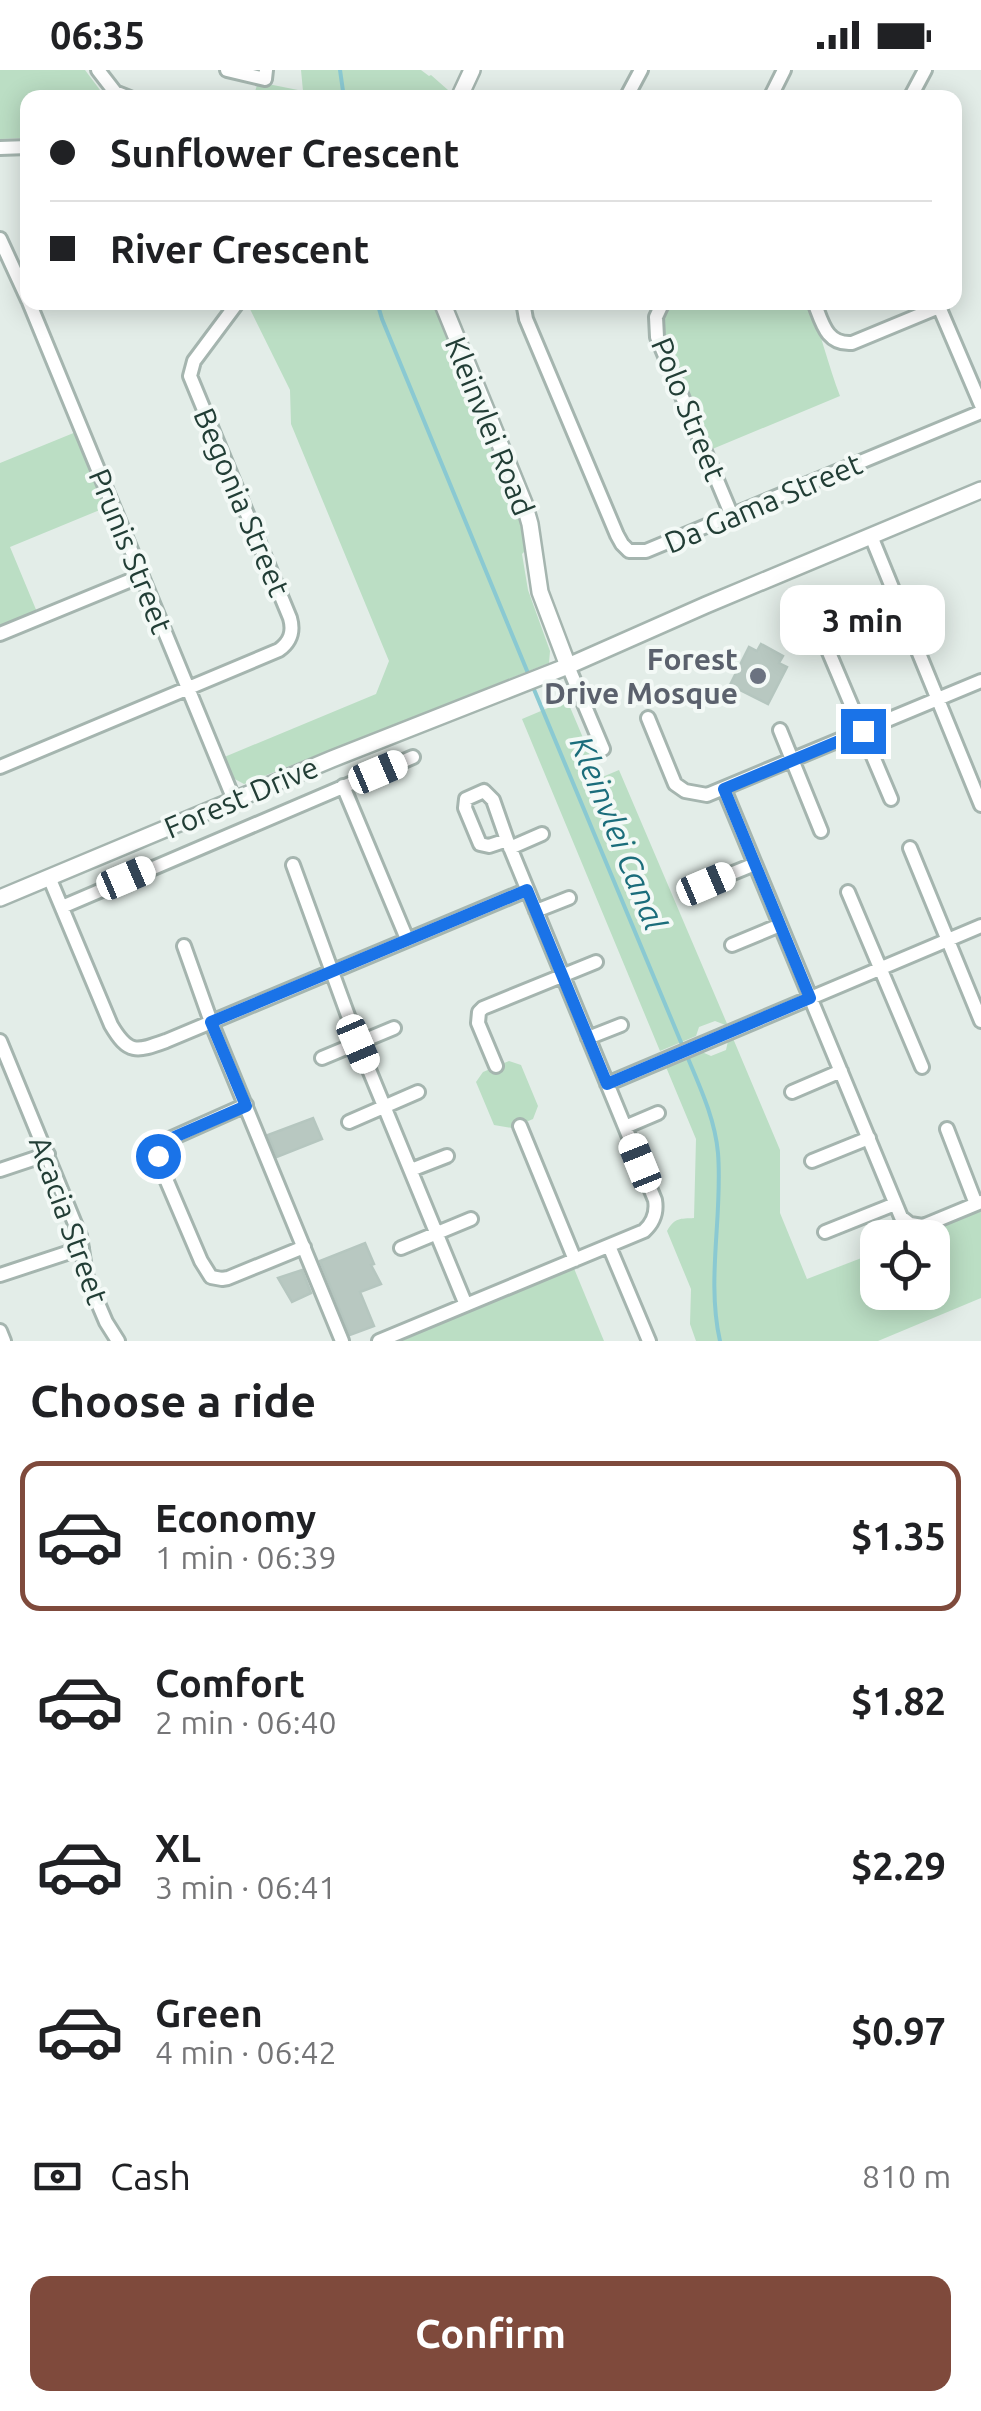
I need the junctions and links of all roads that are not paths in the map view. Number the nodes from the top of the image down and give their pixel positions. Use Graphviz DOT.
graph roads {
  1 [pos="228,70"];
  2 [pos="266,70"];
  3 [pos="0,239"];
  4 [pos="20,281"];
  5 [pos="33,310"];
  6 [pos="232,310"];
  7 [pos="445,310"];
  8 [pos="525,310"];
  9 [pos="659,310"];
  10 [pos="817,310"];
  11 [pos="927,310"];
  12 [pos="940,310"];
  13 [pos="981,409"];
  14 [pos="981,490"];
  15 [pos="732,516"];
  16 [pos="871,536"];
  17 [pos="141,576"];
  18 [pos="0,634"];
  19 [pos="825,643"];
  20 [pos="568,666"];
  21 [pos="981,681"];
  22 [pos="187,688"];
  23 [pos="938,700"];
  24 [pos="648,718"];
  25 [pos="780,730"];
  26 [pos="863,731"];
  27 [pos="603,750"];
  28 [pos="413,757"];
  29 [pos="792,760"];
  30 [pos="0,767"];
  31 [pos="343,786"];
  32 [pos="724,789"];
  33 [pos="234,800"];
  34 [pos="890,800"];
  35 [pos="981,805"];
  36 [pos="822,831"];
  37 [pos="542,834"];
  38 [pos="910,848"];
  39 [pos="755,864"];
  40 [pos="292,866"];
  41 [pos="49,877"];
  42 [pos="706,884"];
  43 [pos="527,890"];
  44 [pos="848,892"];
  45 [pos="0,898"];
  46 [pos="570,898"];
  47 [pos="62,907"];
  48 [pos="536,911"];
  49 [pos="780,926"];
  50 [pos="981,926"];
  51 [pos="949,939"];
  52 [pos="407,940"];
  53 [pos="732,944"];
  54 [pos="184,946"];
  55 [pos="596,962"];
  56 [pos="879,969"];
  57 [pos="332,970"];
  58 [pos="562,975"];
  59 [pos="810,998"];
  60 [pos="981,1020"];
  61 [pos="211,1022"];
  62 [pos="621,1025"];
  63 [pos="394,1028"];
  64 [pos="588,1038"];
  65 [pos="0,1041"];
  66 [pos="358,1044"];
  67 [pos="322,1058"];
  68 [pos="5,1066"];
  69 [pos="496,1066"];
  70 [pos="922,1068"];
  71 [pos="841,1071"];
  72 [pos="607,1084"];
  73 [pos="418,1092"];
  74 [pos="792,1092"];
  75 [pos="246,1106"];
  76 [pos="385,1106"];
  77 [pos="658,1112"];
  78 [pos="348,1122"];
  79 [pos="520,1126"];
  80 [pos="625,1127"];
  81 [pos="947,1129"];
  82 [pos="869,1138"];
  83 [pos="48,1154"];
  84 [pos="447,1156"];
  85 [pos="812,1161"];
  86 [pos="0,1170"];
  87 [pos="411,1170"];
  88 [pos="979,1202"];
  89 [pos="895,1204"];
  90 [pos="471,1220"];
  91 [pos="825,1232"];
  92 [pos="437,1233"];
  93 [pos="609,1246"];
  94 [pos="304,1247"];
  95 [pos="82,1248"];
  96 [pos="401,1248"];
  97 [pos="575,1260"];
  98 [pos="0,1275"];
  99 [pos="466,1305"];
  100 [pos="0,1331"];
  101 [pos="4,1341"];
  102 [pos="118,1341"];
  103 [pos="342,1341"];
  104 [pos="379,1341"];
  105 [pos="649,1341"];
  1 -- 2 [label="street"];
  3 -- 4 [label="street, Prunis Street"];
  5 -- 17 [label="street, Prunis Street"];
  6 -- 22 [label="street, Begonia Street"];
  7 -- 20 [label="street, Kleinvlei Road"];
  8 -- 15 [label="street, Da Gama Street"];
  9 -- 15 [label="street, Polo Street"];
  10 -- 11 [label="street"];
  12 -- 13 [label="street"];
  13 -- 15 [label="street, Da Gama Street"];
  14 -- 16 [label="street, Forest Drive"];
  16 -- 20 [label="street, Forest Drive"];
  16 -- 23 [label="street"];
  17 -- 18 [label="street"];
  17 -- 22 [label="street, Prunis Street"];
  19 -- 26 [label="street"];
  20 -- 27 [label="street"];
  20 -- 33 [label="street, Forest Drive"];
  21 -- 23 [label="street"];
  22 -- 30 [label="street, Begonia Street"];
  22 -- 33 [label="street, Prunis Street"];
  23 -- 26 [label="street"];
  23 -- 35 [label="street"];
  24 -- 32 [label="street"];
  25 -- 29 [label="street"];
  26 -- 29 [label="street"];
  26 -- 34 [label="street"];
  28 -- 31 [label="street, Forest Drive"];
  29 -- 32 [label="street"];
  29 -- 36 [label="street"];
  31 -- 47 [label="street, Forest Drive"];
  31 -- 52 [label="street"];
  32 -- 39 [label="street"];
  33 -- 41 [label="street, Forest Drive"];
  37 -- 43 [label="street"];
  38 -- 51 [label="street"];
  39 -- 42 [label="street"];
  39 -- 49 [label="street"];
  40 -- 57 [label="street"];
  41 -- 45 [label="street, Forest Drive"];
  41 -- 47 [label="street"];
  43 -- 48 [label="street"];
  43 -- 52 [label="street"];
  44 -- 56 [label="street"];
  46 -- 48 [label="street"];
  47 -- 61 [label="street"];
  48 -- 58 [label="street"];
  49 -- 53 [label="street"];
  49 -- 59 [label="street"];
  50 -- 51 [label="street"];
  51 -- 56 [label="street"];
  51 -- 60 [label="street"];
  52 -- 57 [label="street"];
  54 -- 61 [label="street"];
  55 -- 58 [label="street"];
  56 -- 59 [label="street"];
  56 -- 70 [label="street"];
  57 -- 61 [label="street"];
  57 -- 66 [label="street"];
  58 -- 64 [label="street"];
  58 -- 69 [label="street"];
  59 -- 71 [label="street"];
  59 -- 72 [label="street"];
  61 -- 75 [label="street"];
  62 -- 64 [label="street"];
  63 -- 66 [label="street"];
  64 -- 72 [label="street"];
  65 -- 68 [label="street, Acacia Street"];
  66 -- 67 [label="street"];
  66 -- 76 [label="street"];
  68 -- 83 [label="street, Acacia Street"];
  71 -- 74 [label="street"];
  71 -- 82 [label="street"];
  72 -- 80 [label="street"];
  73 -- 76 [label="street"];
  75 -- 94 [label="street"];
  75 -- 94 [label="street"];
  76 -- 78 [label="street"];
  76 -- 87 [label="street"];
  77 -- 80 [label="street"];
  79 -- 97 [label="street"];
  80 -- 93 [label="street"];
  81 -- 88 [label="street"];
  82 -- 85 [label="street"];
  82 -- 89 [label="street"];
  83 -- 86 [label="street"];
  83 -- 95 [label="street, Acacia Street"];
  84 -- 87 [label="street"];
  87 -- 92 [label="street"];
  88 -- 89 [label="street"];
  89 -- 91 [label="street"];
  90 -- 92 [label="street"];
  92 -- 96 [label="street"];
  92 -- 99 [label="street"];
  93 -- 97 [label="street"];
  93 -- 105 [label="street"];
  94 -- 103 [label="street"];
  95 -- 98 [label="street"];
  95 -- 102 [label="street, Acacia Street"];
  97 -- 99 [label="street"];
  99 -- 104 [label="street"];
  100 -- 101 [label="street"];
}
